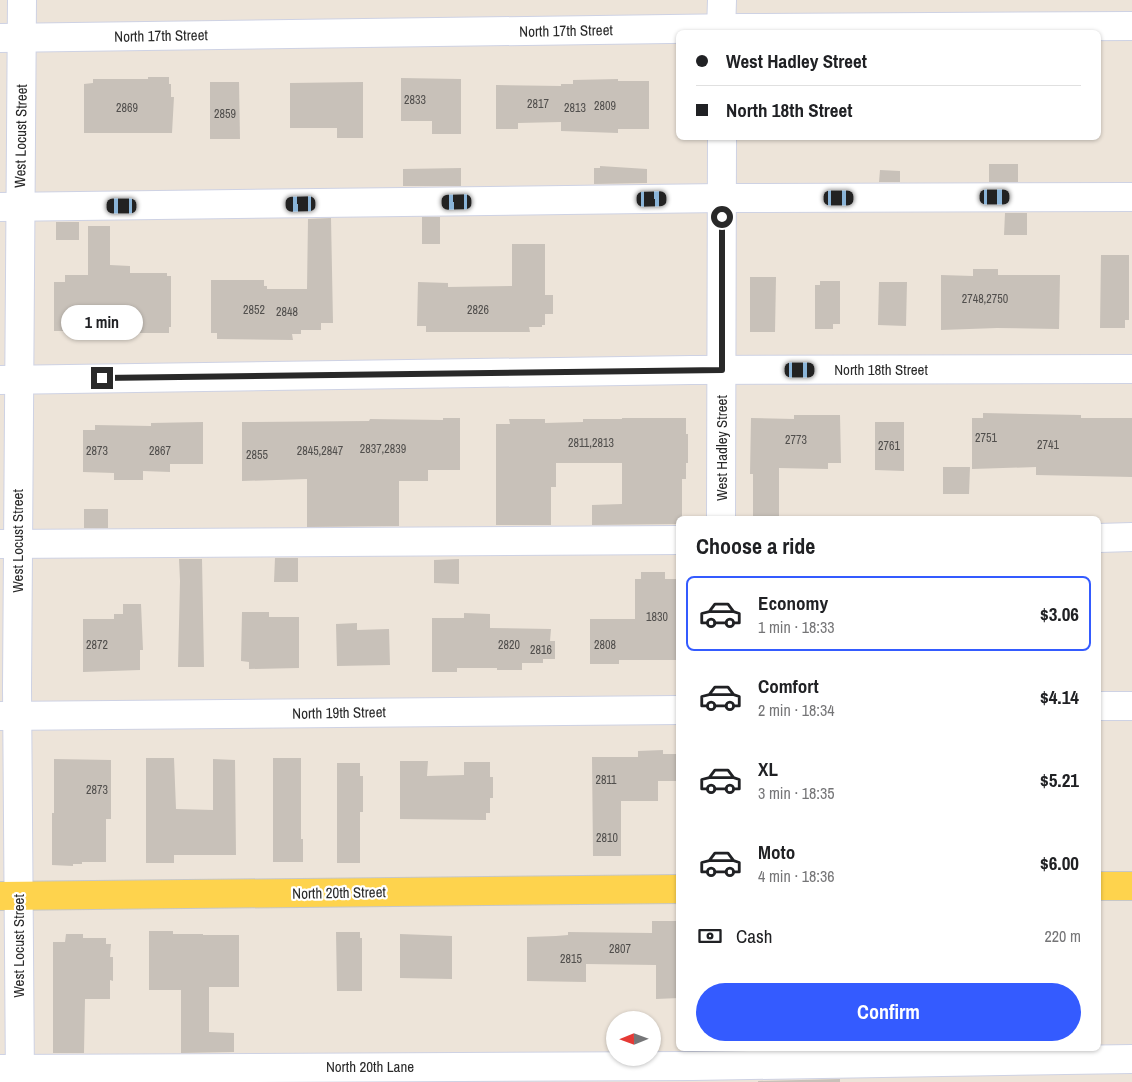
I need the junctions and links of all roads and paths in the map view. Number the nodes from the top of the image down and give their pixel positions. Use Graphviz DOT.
graph roads {
  1 [pos="22,0"];
  2 [pos="722,0"];
  3 [pos="1132,26"];
  4 [pos="721,30"];
  5 [pos="803,30"];
  6 [pos="676,31"];
  7 [pos="11,37"];
  8 [pos="722,140"];
  9 [pos="1132,197"];
  10 [pos="722,198"];
  11 [pos="10,207"];
  12 [pos="1132,369"];
  13 [pos="722,370"];
  14 [pos="9,380"];
  15 [pos="722,516"];
  16 [pos="1132,537"];
  17 [pos="1101,538"];
  18 [pos="676,540"];
  19 [pos="9,544"];
  20 [pos="1101,706"];
  21 [pos="1132,706"];
  22 [pos="676,710"];
  23 [pos="9,716"];
  24 [pos="1101,886"];
  25 [pos="1132,886"];
  26 [pos="676,890"];
  27 [pos="10,896"];
  28 [pos="1132,1059"];
  29 [pos="720,1066"];
  30 [pos="13,1073"];
  1 -- 7 [label="street, West Locust Street"];
  2 -- 4 [label="street"];
  3 -- 5 [label="street, North 17th Street"];
  6 -- 7 [label="street, North 17th Street"];
  7 -- 11 [label="street, West Locust Street"];
  8 -- 10 [label="street, West Hadley Street"];
  9 -- 10 [label="street"];
  10 -- 11 [label="street"];
  10 -- 13 [label="street, West Hadley Street"];
  11 -- 14 [label="street, West Locust Street"];
  12 -- 13 [label="street, North 18th Street"];
  13 -- 14 [label="street, North 18th Street"];
  13 -- 15 [label="street, West Hadley Street"];
  14 -- 19 [label="street, West Locust Street"];
  16 -- 17 [label="street"];
  18 -- 19 [label="street"];
  19 -- 23 [label="street, West Locust Street"];
  20 -- 21 [label="street"];
  22 -- 23 [label="street, North 19th Street"];
  23 -- 27 [label="street, West Locust Street"];
  24 -- 25 [label="main road"];
  26 -- 27 [label="main road, North 20th Street"];
  27 -- 30 [label="street, West Locust Street"];
  28 -- 29 [label="street, North 20th Lane"];
  29 -- 30 [label="street, North 20th Lane"];
}
